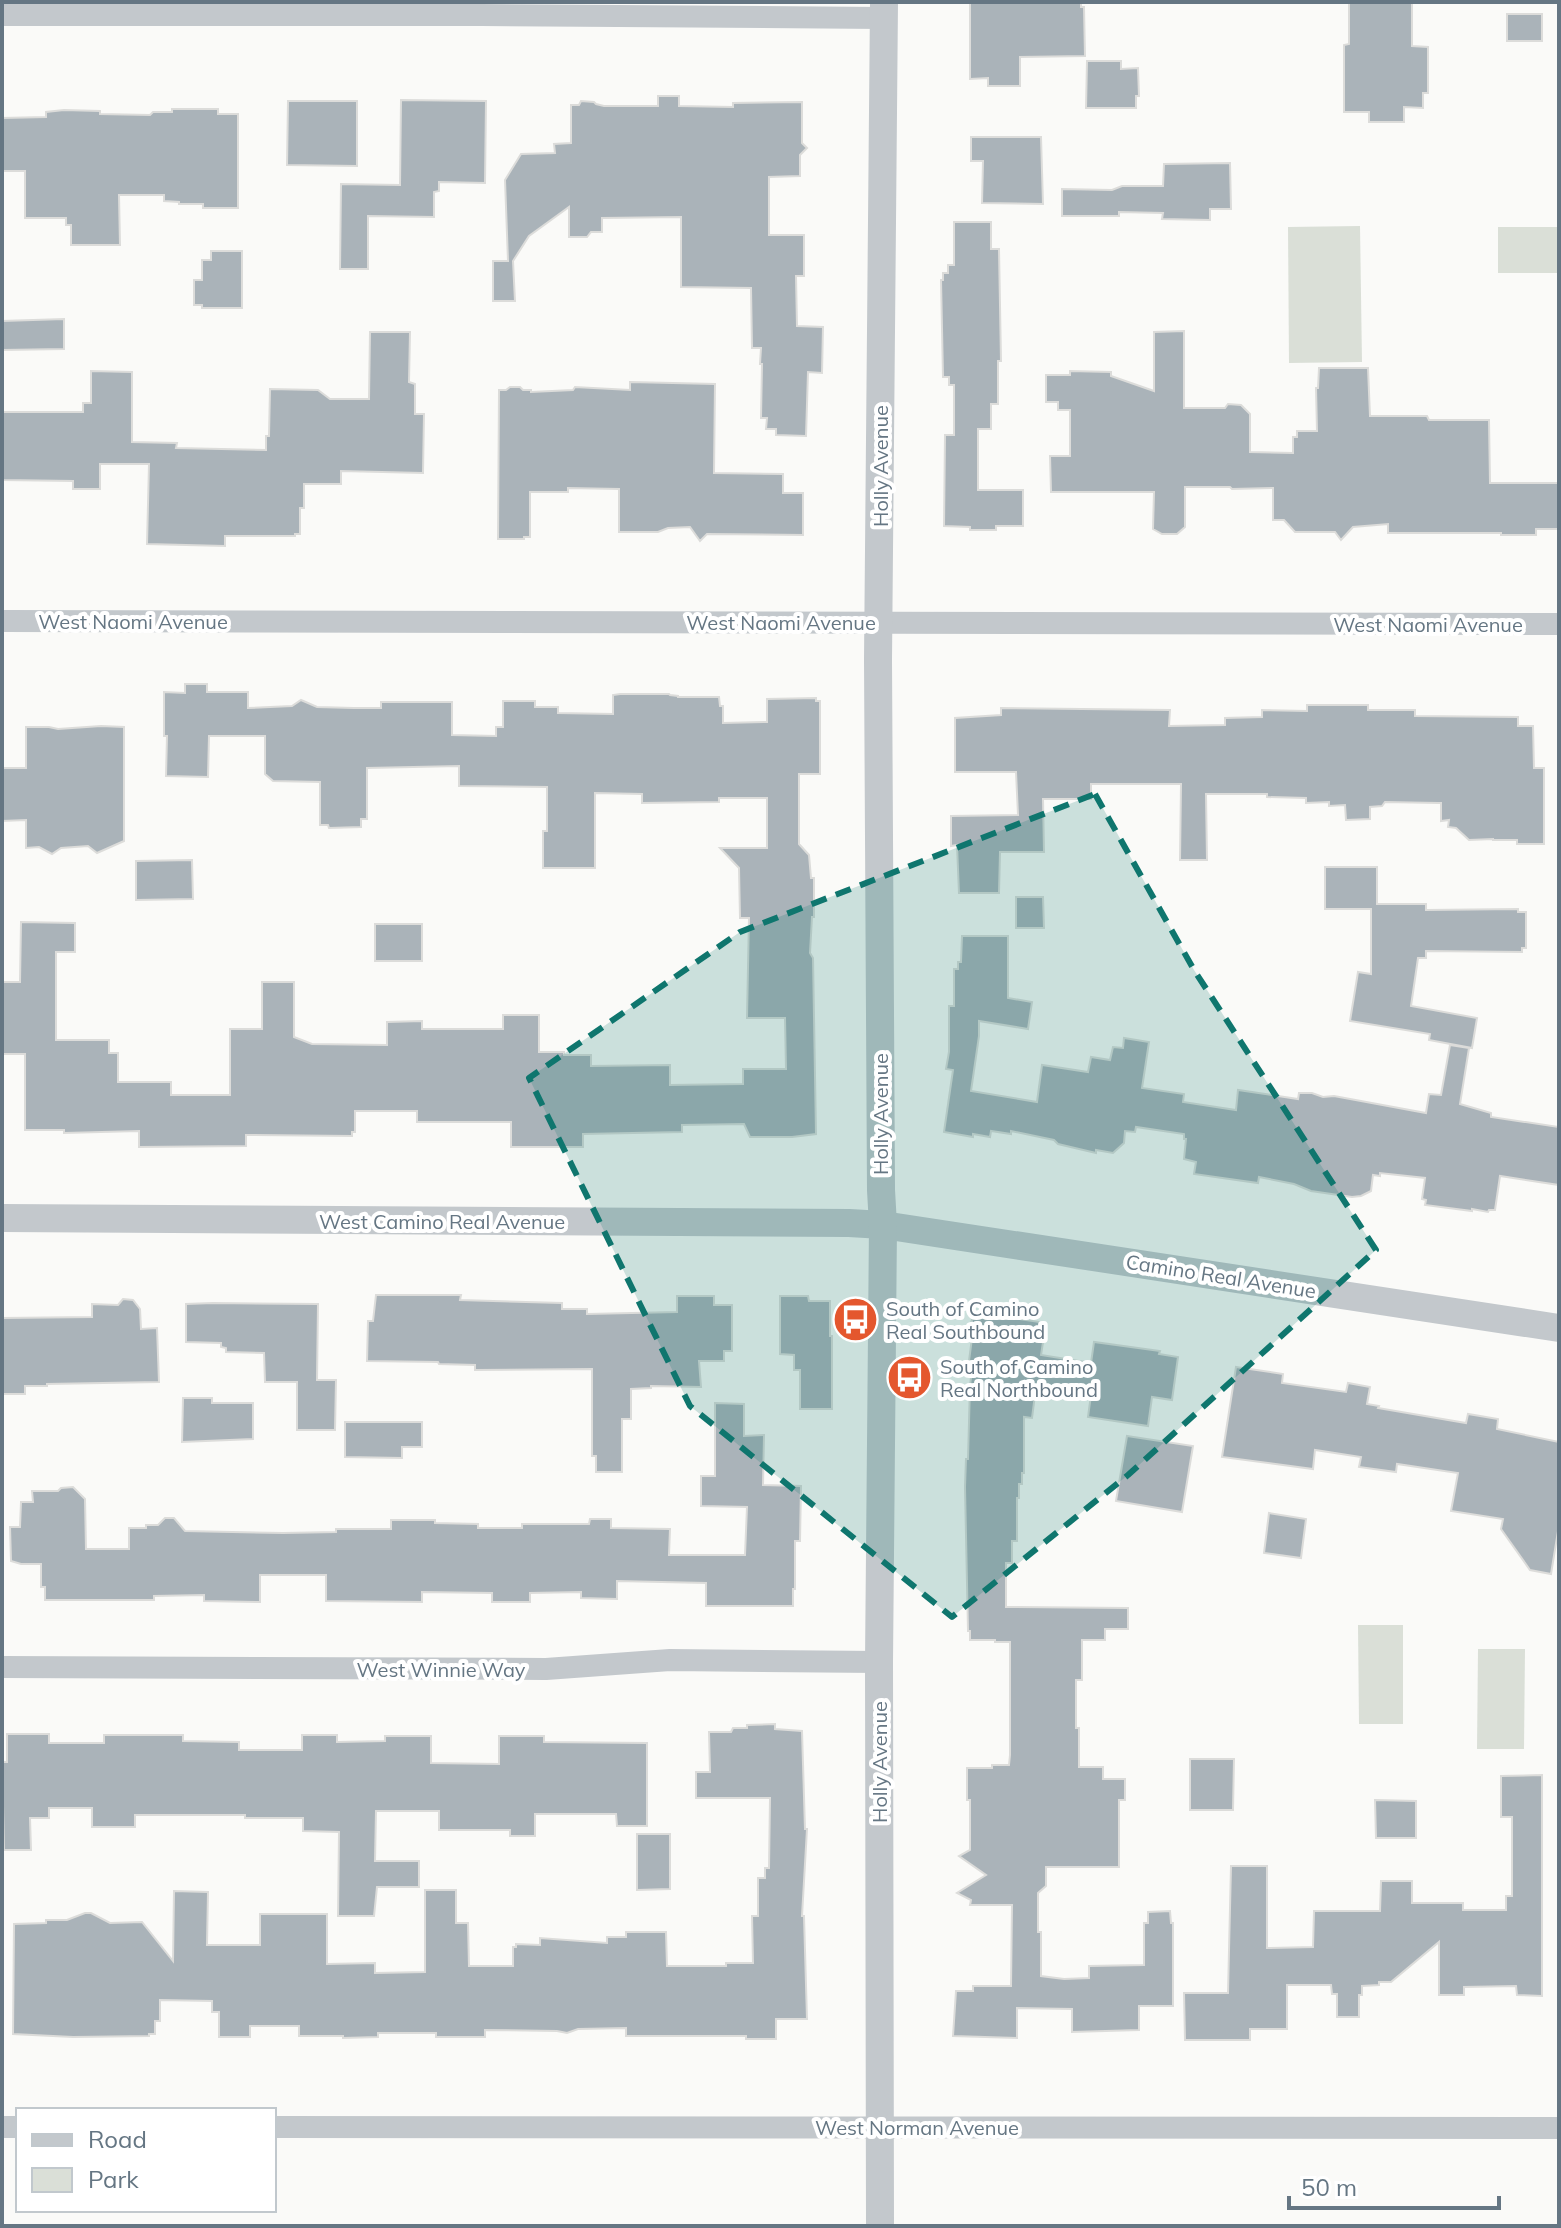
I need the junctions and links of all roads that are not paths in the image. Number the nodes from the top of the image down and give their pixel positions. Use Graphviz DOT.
graph roads {
  1 [pos="883,10"];
  2 [pos="2,15"];
  3 [pos="2,621"];
  4 [pos="879,622"];
  5 [pos="1559,624"];
  6 [pos="2,1218"];
  7 [pos="883,1225"];
  8 [pos="1559,1328"];
  9 [pos="879,1662"];
  10 [pos="2,1667"];
  11 [pos="276,2127"];
  12 [pos="879,2127"];
  13 [pos="1559,2128"];
  14 [pos="880,2226"];
  1 -- 2 [label="street"];
  1 -- 4 [label="street, Holly Avenue"];
  3 -- 4 [label="street, West Naomi Avenue"];
  4 -- 5 [label="street, West Naomi Avenue"];
  4 -- 7 [label="street, Holly Avenue"];
  6 -- 7 [label="street, West Camino Real Avenue"];
  7 -- 8 [label="street, Camino Real Avenue"];
  7 -- 9 [label="street, Holly Avenue"];
  9 -- 10 [label="street, West Winnie Way"];
  9 -- 12 [label="street, Holly Avenue"];
  11 -- 12 [label="street, West Norman Avenue"];
  12 -- 13 [label="street, West Norman Avenue"];
  12 -- 14 [label="street, Holly Avenue"];
}
